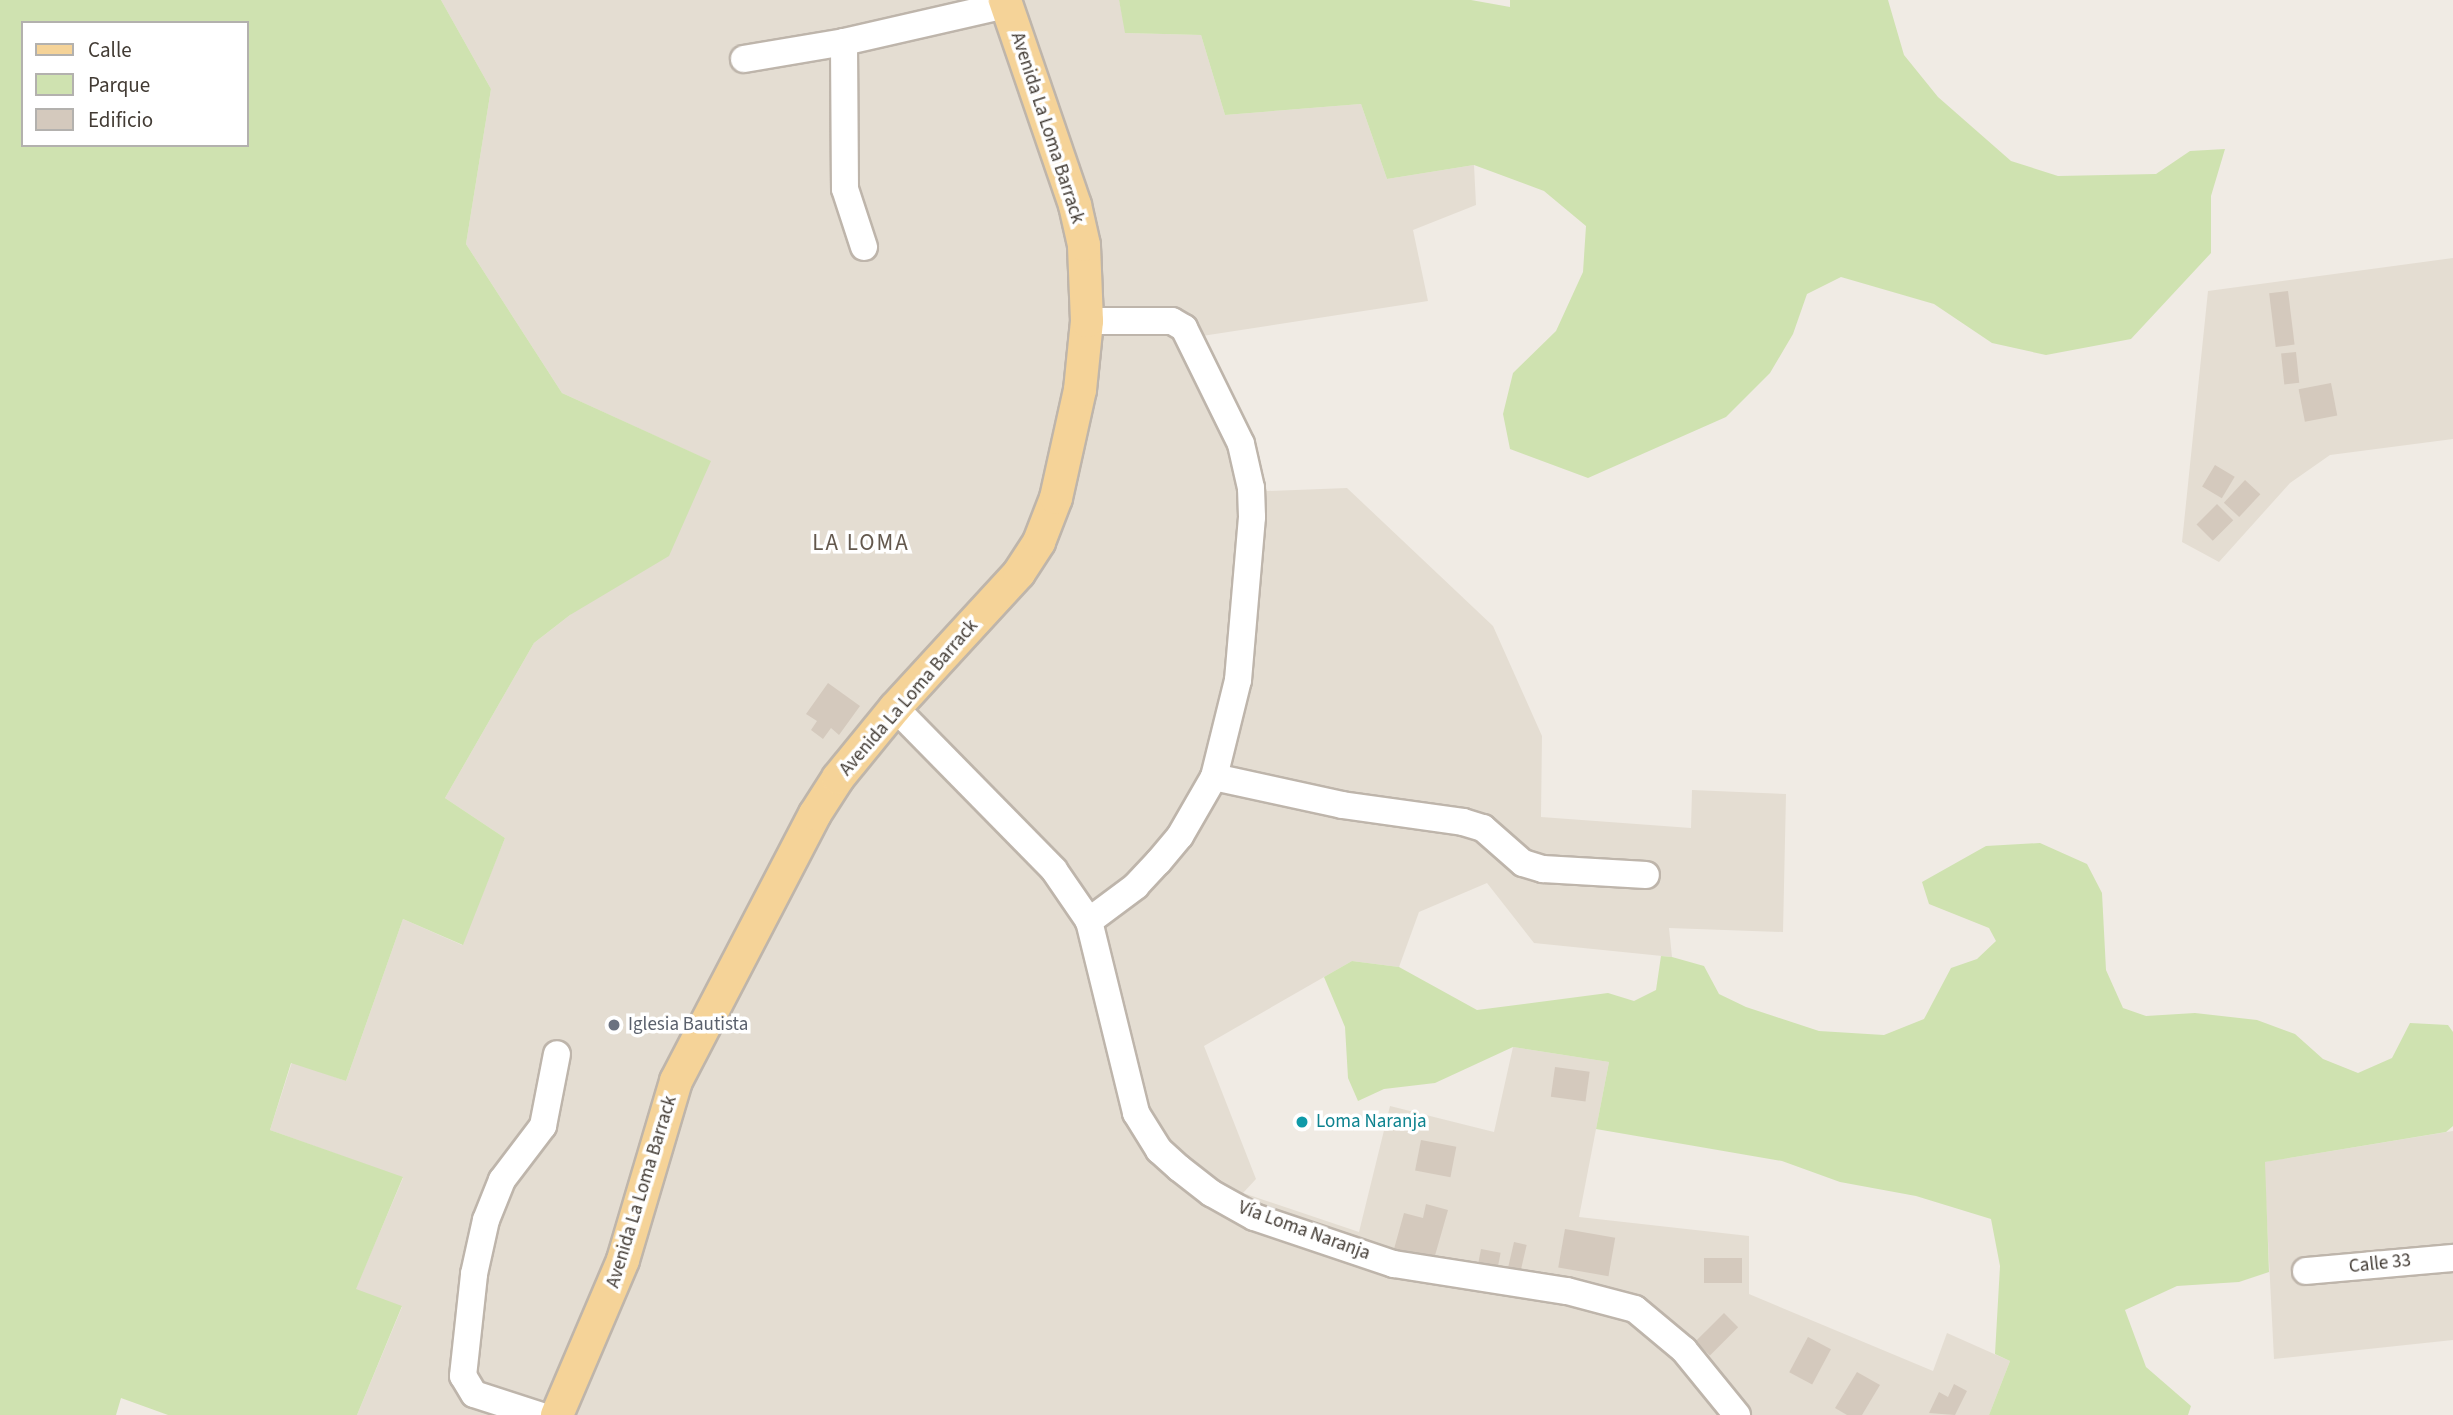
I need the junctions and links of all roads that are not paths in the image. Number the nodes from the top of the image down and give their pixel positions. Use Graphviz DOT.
graph roads {
  1 [pos="1006,2"];
  2 [pos="844,42"];
  3 [pos="744,59"];
  4 [pos="864,247"];
  5 [pos="1087,321"];
  6 [pos="895,708"];
  7 [pos="1214,777"];
  8 [pos="1646,875"];
  9 [pos="1089,921"];
  10 [pos="557,1054"];
  11 [pos="2453,1258"];
  12 [pos="2306,1271"];
  13 [pos="539,1415"];
  14 [pos="557,1415"];
  15 [pos="1737,1415"];
  1 -- 2 [label="street"];
  1 -- 5 [label="main road, Avenida La Loma Barrack"];
  2 -- 3 [label="street"];
  2 -- 4 [label="street"];
  5 -- 6 [label="main road, Avenida La Loma Barrack"];
  5 -- 7 [label="street"];
  6 -- 9 [label="street, Vía Loma Naranja"];
  6 -- 14 [label="main road, Avenida La Loma Barrack"];
  7 -- 8 [label="street"];
  7 -- 9 [label="street"];
  9 -- 15 [label="street, Vía Loma Naranja"];
  10 -- 13 [label="street"];
  11 -- 12 [label="street, Calle 33"];
}
